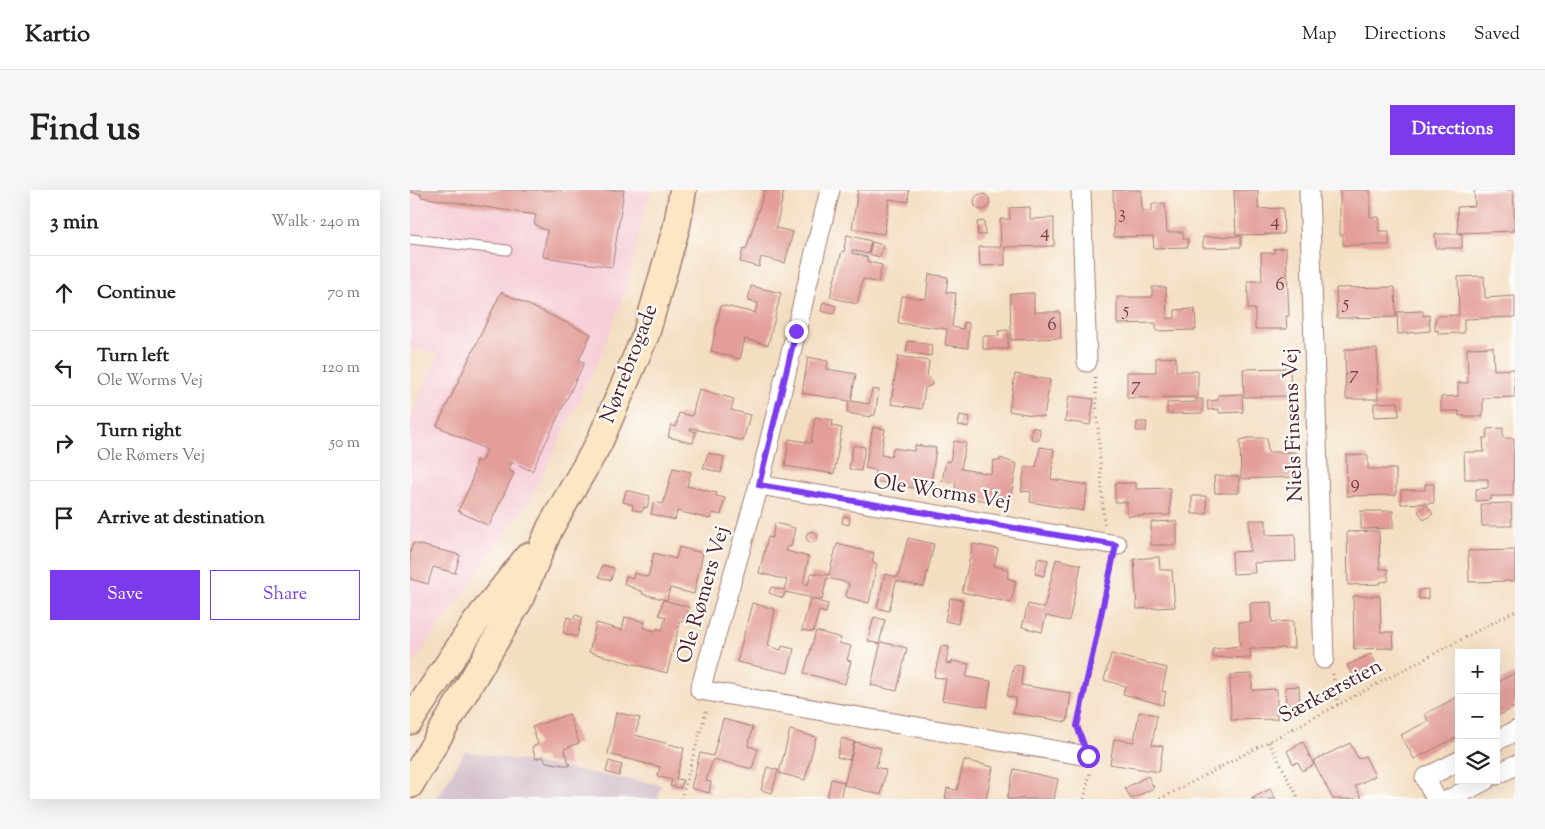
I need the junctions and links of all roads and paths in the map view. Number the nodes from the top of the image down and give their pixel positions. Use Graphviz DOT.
graph roads {
  1 [pos="683,190"];
  2 [pos="830,190"];
  3 [pos="1081,190"];
  4 [pos="1309,190"];
  5 [pos="410,240"];
  6 [pos="507,250"];
  7 [pos="1087,362"];
  8 [pos="759,485"];
  9 [pos="550,528"];
  10 [pos="1116,545"];
  11 [pos="1515,611"];
  12 [pos="1324,659"];
  13 [pos="712,692"];
  14 [pos="1338,705"];
  15 [pos="410,721"];
  16 [pos="1515,731"];
  17 [pos="1500,739"];
  18 [pos="1269,742"];
  19 [pos="1088,756"];
  20 [pos="1455,763"];
  21 [pos="1515,765"];
  22 [pos="1500,773"];
  23 [pos="1478,784"];
  24 [pos="410,785"];
  25 [pos="1428,796"];
  26 [pos="681,799"];
  27 [pos="1084,799"];
  28 [pos="1160,799"];
  29 [pos="1299,799"];
  30 [pos="1450,799"];
  1 -- 9 [label="street, Nørrebrogade"];
  2 -- 8 [label="street, Ole Rømers Vej"];
  3 -- 7 [label="street"];
  4 -- 12 [label="street, Niels Finsens Vej"];
  5 -- 6 [label="lane"];
  7 -- 10 [label="path"];
  8 -- 10 [label="street, Ole Worms Vej"];
  8 -- 13 [label="street, Ole Rømers Vej"];
  9 -- 15 [label="street, Nørrebrogade"];
  9 -- 24 [label="street, Nørrebrogade"];
  10 -- 19 [label="path"];
  11 -- 14 [label="path, Særkærstien"];
  12 -- 14 [label="path"];
  13 -- 19 [label="street, Ole Rømers Vej"];
  13 -- 26 [label="path"];
  14 -- 18 [label="path, Særkærstien"];
  16 -- 17 [label="street"];
  18 -- 28 [label="path, Særkærstien"];
  18 -- 29 [label="path"];
  19 -- 27 [label="path"];
  20 -- 25 [label="street"];
  21 -- 22 [label="street"];
  23 -- 30 [label="street"];
}
